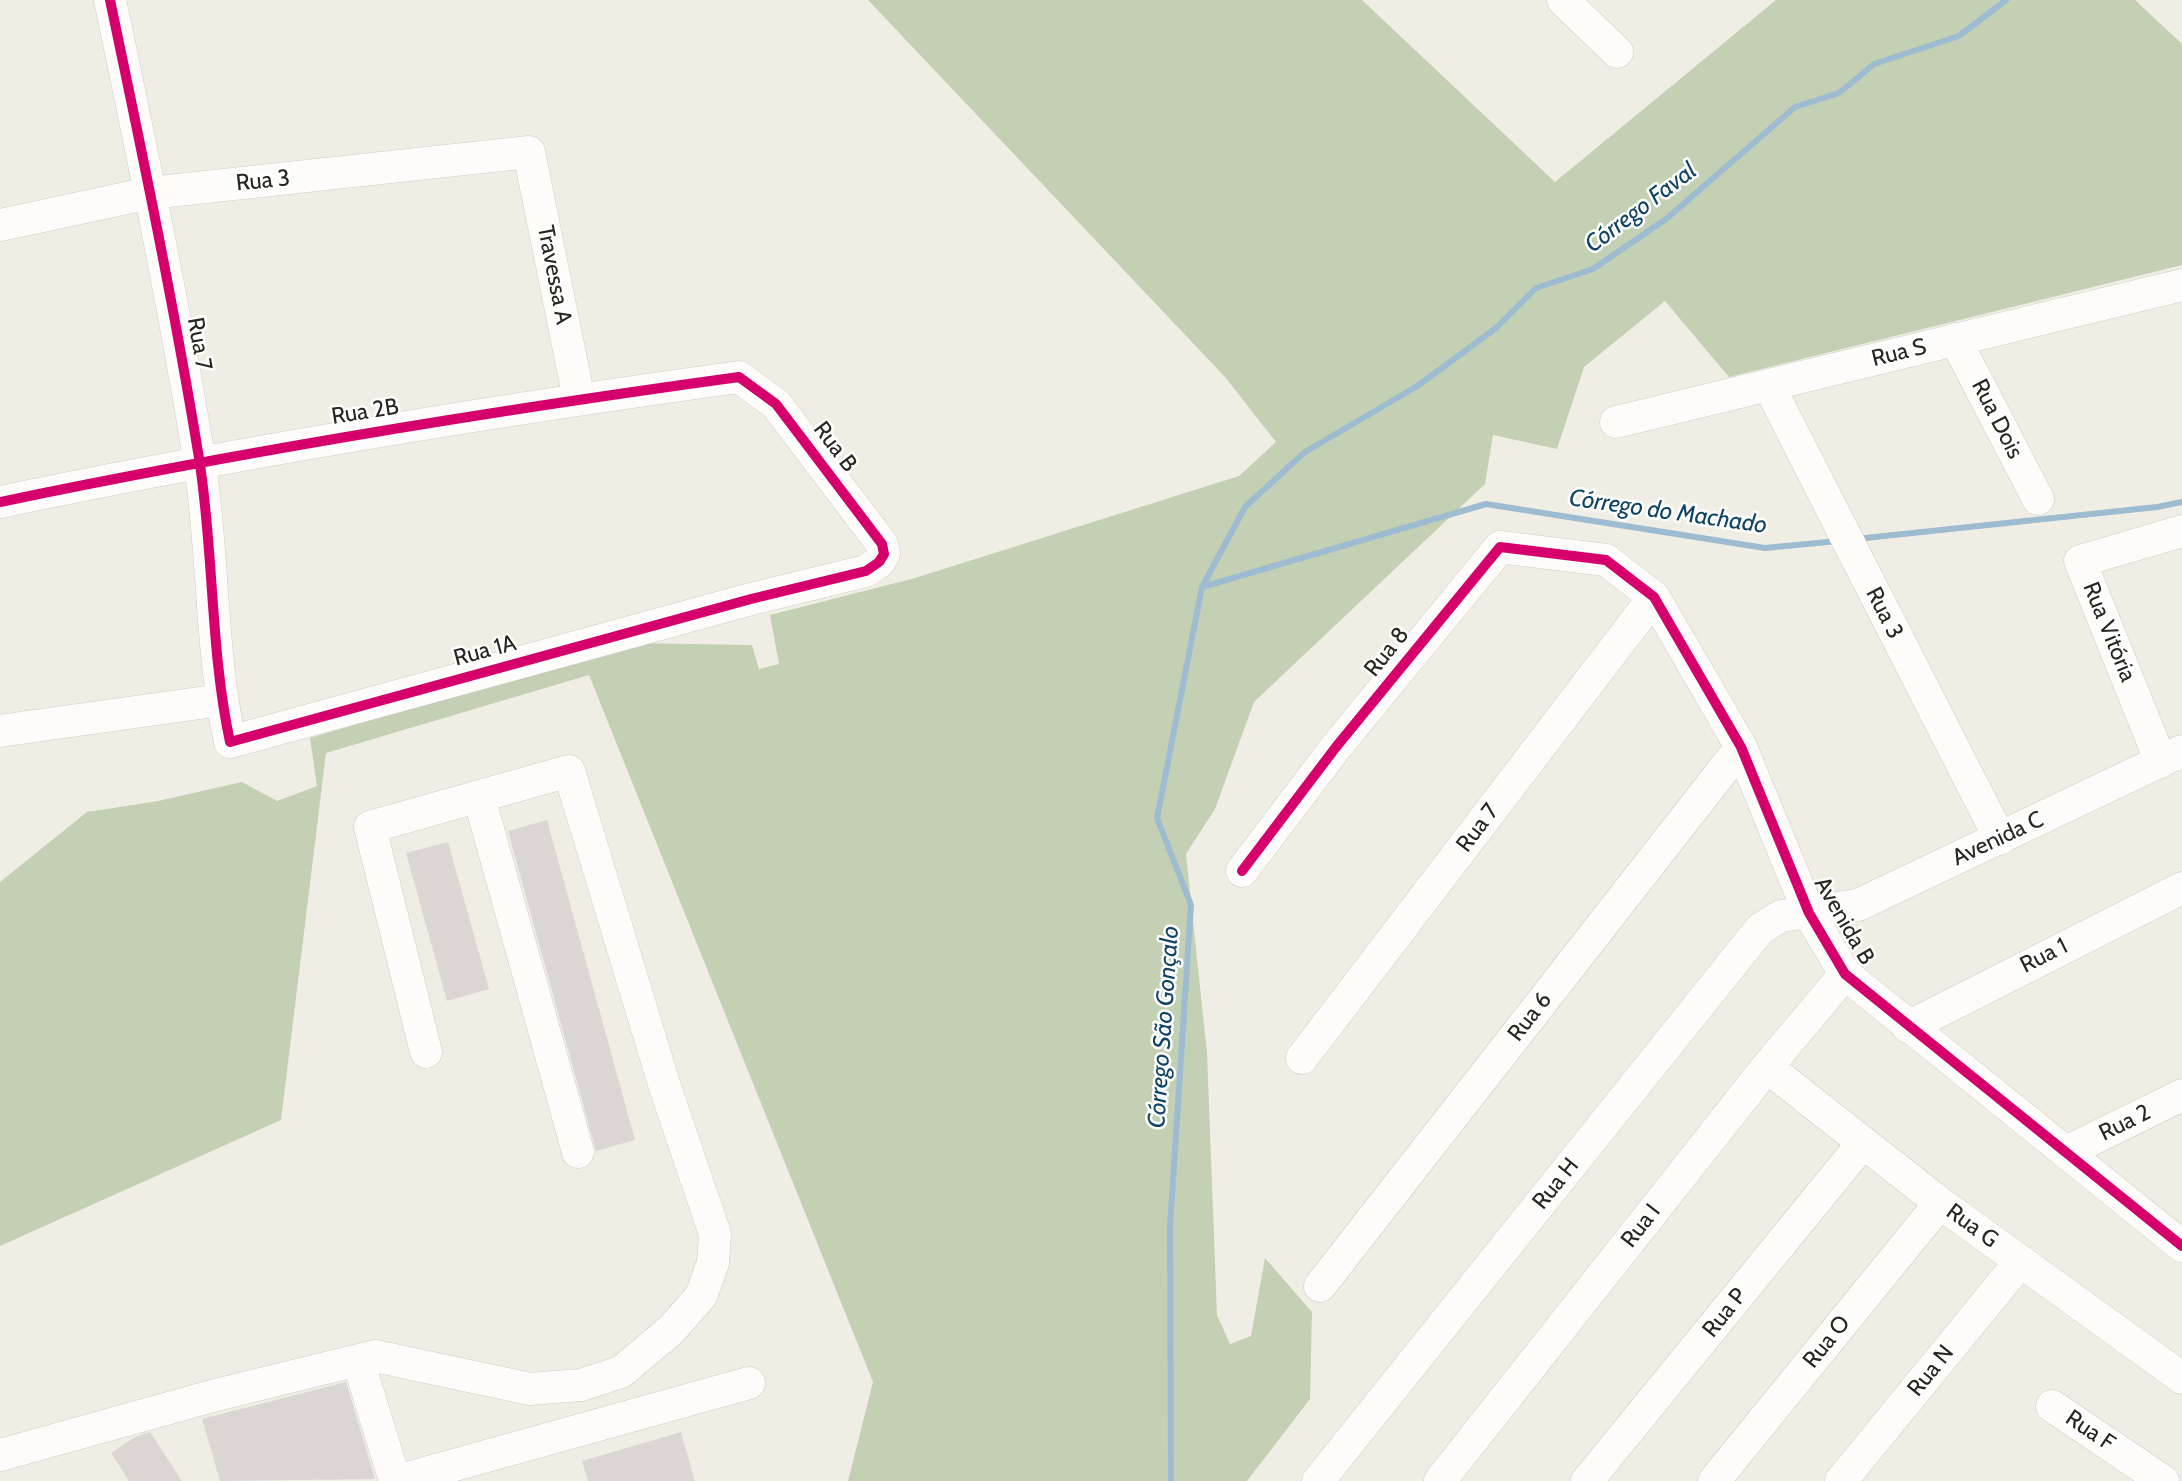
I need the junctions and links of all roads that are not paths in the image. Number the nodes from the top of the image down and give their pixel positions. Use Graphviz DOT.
graph roads {
  1 [pos="110,0"];
  2 [pos="1563,0"];
  3 [pos="1617,52"];
  4 [pos="528,152"];
  5 [pos="150,193"];
  6 [pos="0,225"];
  7 [pos="2182,285"];
  8 [pos="1955,339"];
  9 [pos="739,377"];
  10 [pos="1769,386"];
  11 [pos="579,399"];
  12 [pos="1616,422"];
  13 [pos="200,461"];
  14 [pos="2038,499"];
  15 [pos="0,502"];
  16 [pos="2182,531"];
  17 [pos="884,554"];
  18 [pos="1606,560"];
  19 [pos="1654,597"];
  20 [pos="221,700"];
  21 [pos="0,731"];
  22 [pos="230,742"];
  23 [pos="1741,747"];
  24 [pos="2171,756"];
  25 [pos="479,796"];
  26 [pos="2000,839"];
  27 [pos="1242,871"];
  28 [pos="2182,888"];
  29 [pos="1809,913"];
  30 [pos="1844,974"];
  31 [pos="1908,1027"];
  32 [pos="426,1052"];
  33 [pos="1302,1058"];
  34 [pos="1767,1067"];
  35 [pos="2182,1095"];
  36 [pos="1862,1144"];
  37 [pos="2068,1151"];
  38 [pos="578,1152"];
  39 [pos="1940,1203"];
  40 [pos="2182,1247"];
  41 [pos="2020,1262"];
  42 [pos="1320,1286"];
  43 [pos="358,1360"];
  44 [pos="2182,1378"];
  45 [pos="749,1383"];
  46 [pos="2052,1406"];
  47 [pos="0,1455"];
  48 [pos="1442,1480"];
  49 [pos="396,1481"];
  50 [pos="1318,1481"];
  51 [pos="1587,1481"];
  52 [pos="1714,1481"];
  53 [pos="1841,1481"];
  54 [pos="2163,1481"];
  1 -- 5 [label="street, Rua 7"];
  2 -- 3 [label="street"];
  4 -- 5 [label="street, Rua 3"];
  4 -- 11 [label="street, Travessa A"];
  5 -- 6 [label="street, Rua 3"];
  5 -- 13 [label="street, Rua 7"];
  7 -- 8 [label="street, Rua S"];
  8 -- 10 [label="street, Rua S"];
  8 -- 14 [label="street, Rua Dois"];
  9 -- 11 [label="street, Rua 2B"];
  9 -- 17 [label="street, Rua B"];
  10 -- 12 [label="street, Rua S"];
  10 -- 26 [label="street, Rua 3"];
  11 -- 13 [label="street, Rua 2B"];
  13 -- 15 [label="street, Rua 2B"];
  13 -- 20 [label="street, Rua 7"];
  16 -- 24 [label="street, Rua Vitória"];
  17 -- 22 [label="street, Rua 1A"];
  18 -- 19 [label="street, Avenida B"];
  18 -- 27 [label="street, Rua 8"];
  19 -- 23 [label="street, Avenida B"];
  19 -- 33 [label="street, Rua 7"];
  20 -- 21 [label="street"];
  20 -- 22 [label="street, Rua 7"];
  23 -- 29 [label="street, Avenida B"];
  23 -- 42 [label="street, Rua 6"];
  24 -- 26 [label="street, Avenida C"];
  25 -- 32 [label="street"];
  25 -- 38 [label="street"];
  25 -- 43 [label="street"];
  26 -- 29 [label="street, Avenida C"];
  28 -- 31 [label="street, Rua 1"];
  29 -- 30 [label="street, Avenida B"];
  29 -- 50 [label="street, Rua H"];
  30 -- 31 [label="street, Avenida B"];
  30 -- 34 [label="street, Rua I"];
  31 -- 37 [label="street, Avenida B"];
  34 -- 36 [label="street, Rua G"];
  34 -- 48 [label="street, Rua I"];
  35 -- 37 [label="street, Rua 2"];
  36 -- 39 [label="street, Rua G"];
  36 -- 51 [label="street, Rua P"];
  37 -- 40 [label="street, Avenida B"];
  39 -- 41 [label="street, Rua G"];
  39 -- 52 [label="street, Rua O"];
  41 -- 44 [label="street, Rua G"];
  41 -- 53 [label="street, Rua N"];
  43 -- 47 [label="street"];
  43 -- 49 [label="street"];
  45 -- 49 [label="street"];
  46 -- 54 [label="street, Rua F"];
}
